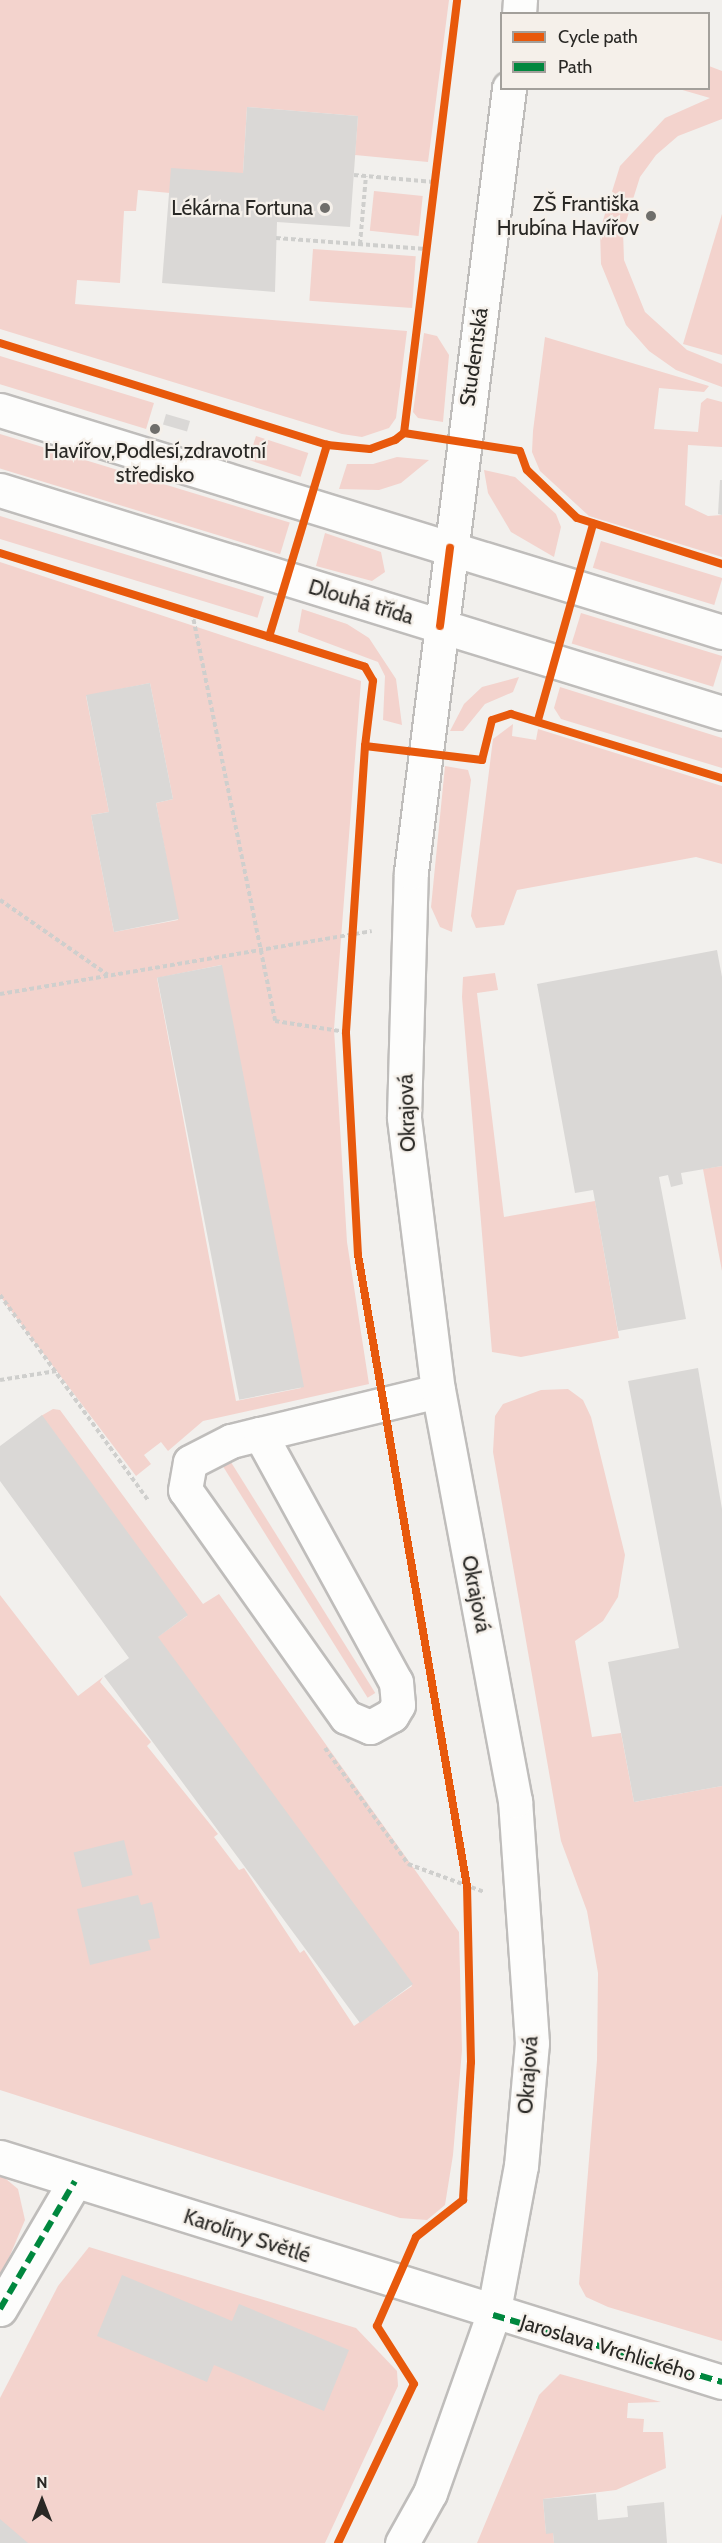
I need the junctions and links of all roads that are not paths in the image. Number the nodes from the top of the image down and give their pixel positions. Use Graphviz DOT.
graph roads {
  1 [pos="509,90"];
  2 [pos="0,410"];
  3 [pos="0,490"];
  4 [pos="450,548"];
  5 [pos="440,626"];
  6 [pos="722,632"];
  7 [pos="722,713"];
  8 [pos="438,1391"];
  9 [pos="260,1434"];
  10 [pos="0,2157"];
  11 [pos="75,2181"];
  12 [pos="0,2309"];
  13 [pos="493,2315"];
  14 [pos="722,2382"];
  15 [pos="402,2543"];
  1 -- 4 [label="street, Studentská"];
  2 -- 4 [label="street"];
  3 -- 5 [label="street, Dlouhá třída"];
  4 -- 5 [label="street, Studentská"];
  4 -- 6 [label="street"];
  5 -- 7 [label="street, Dlouhá třída"];
  5 -- 8 [label="street, Okrajová"];
  8 -- 9 [label="street"];
  8 -- 13 [label="street, Okrajová"];
  9 -- 9 [label="street"];
  10 -- 11 [label="street, Karolíny Světlé"];
  11 -- 12 [label="street"];
  11 -- 13 [label="street, Karolíny Světlé"];
  13 -- 14 [label="street, Jaroslava Vrchlického"];
  13 -- 15 [label="street, Okrajová"];
}
